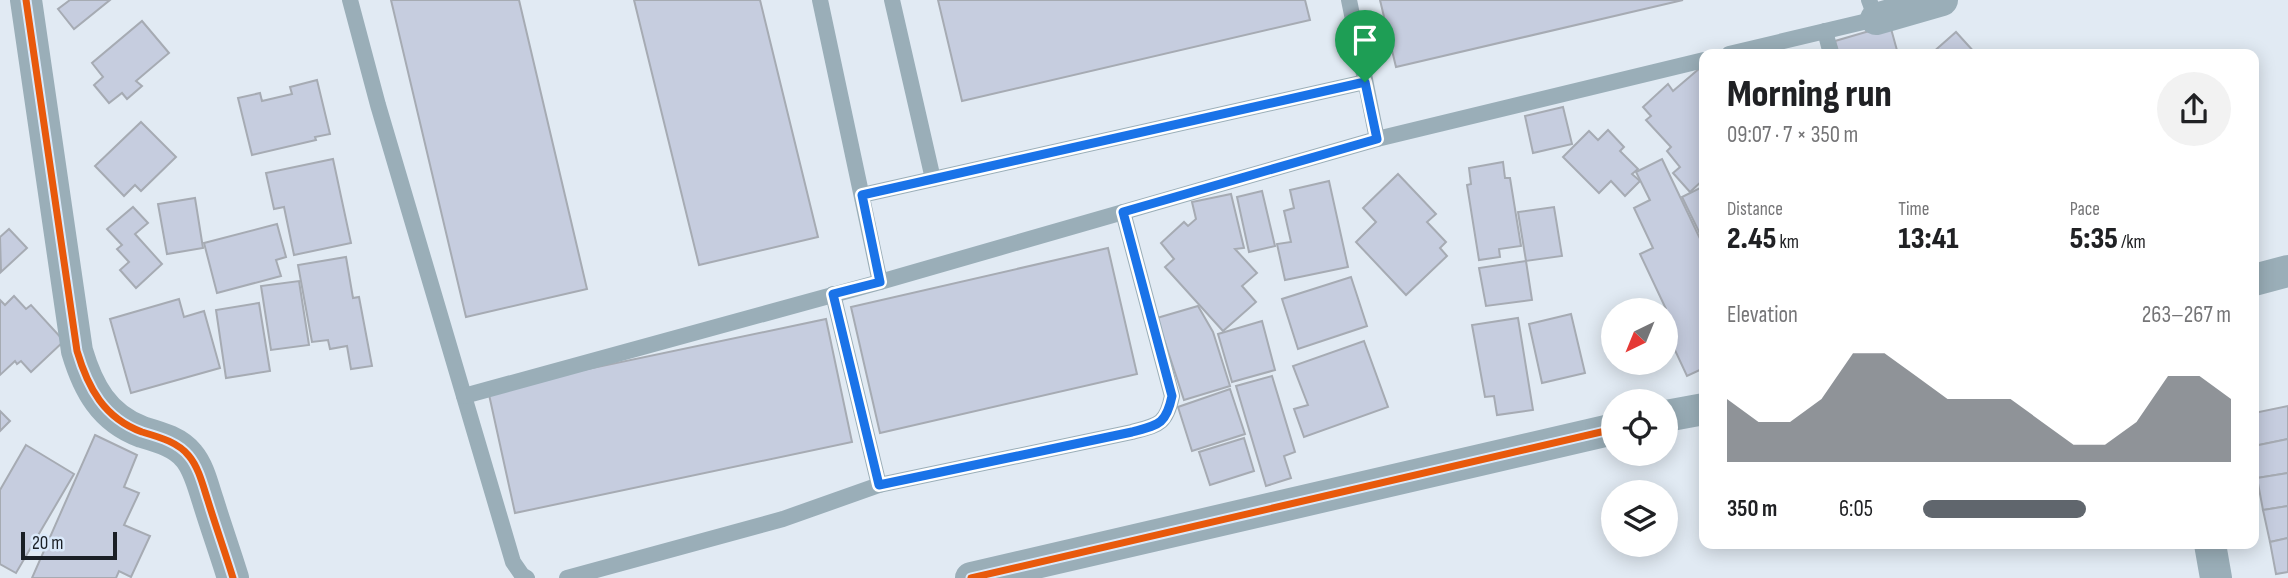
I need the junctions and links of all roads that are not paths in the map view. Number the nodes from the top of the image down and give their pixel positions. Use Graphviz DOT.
graph roads {
  1 [pos="26,0"];
  2 [pos="349,0"];
  3 [pos="820,0"];
  4 [pos="892,0"];
  5 [pos="1349,0"];
  6 [pos="1942,0"];
  7 [pos="1873,10"];
  8 [pos="1825,31"];
  9 [pos="1750,49"];
  10 [pos="1830,49"];
  11 [pos="1699,61"];
  12 [pos="1365,82"];
  13 [pos="1377,139"];
  14 [pos="933,179"];
  15 [pos="862,195"];
  16 [pos="1123,212"];
  17 [pos="2288,271"];
  18 [pos="2259,279"];
  19 [pos="880,282"];
  20 [pos="833,294"];
  21 [pos="464,396"];
  22 [pos="1699,410"];
  23 [pos="1678,414"];
  24 [pos="1601,432"];
  25 [pos="879,485"];
  26 [pos="2211,549"];
  27 [pos="233,578"];
  28 [pos="527,578"];
  29 [pos="567,578"];
  30 [pos="971,578"];
  31 [pos="2216,578"];
  1 -- 27 [label="street"];
  2 -- 21 [label="lane"];
  3 -- 15 [label="lane"];
  4 -- 14 [label="lane"];
  5 -- 12 [label="lane"];
  6 -- 7 [label="street"];
  7 -- 8 [label="lane"];
  8 -- 9 [label="lane"];
  8 -- 10 [label="lane"];
  11 -- 13 [label="lane"];
  12 -- 13 [label="lane"];
  12 -- 14 [label="lane"];
  13 -- 16 [label="lane"];
  14 -- 15 [label="lane"];
  15 -- 19 [label="lane"];
  16 -- 19 [label="lane"];
  16 -- 25 [label="lane"];
  17 -- 18 [label="street"];
  19 -- 20 [label="lane"];
  20 -- 21 [label="lane"];
  20 -- 25 [label="lane"];
  21 -- 28 [label="lane"];
  22 -- 23 [label="street"];
  24 -- 30 [label="street"];
  25 -- 29 [label="lane"];
  26 -- 31 [label="street"];
}
